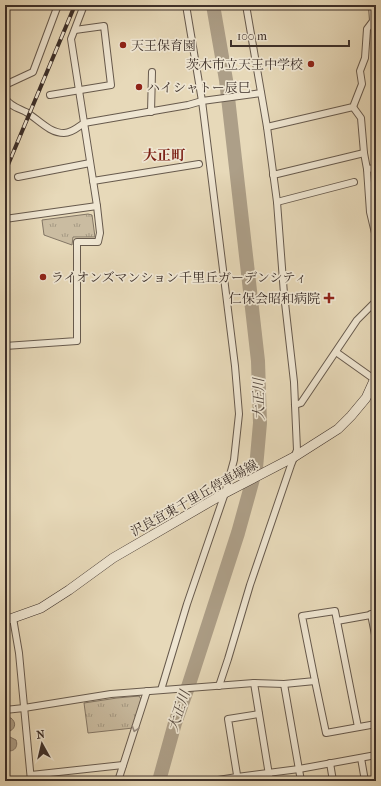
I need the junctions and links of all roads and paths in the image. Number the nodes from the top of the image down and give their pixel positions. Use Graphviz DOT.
graph roads {
  1 [pos="58,5"];
  2 [pos="84,5"];
  3 [pos="186,5"];
  4 [pos="246,5"];
  5 [pos="372,5"];
  6 [pos="75,30"];
  7 [pos="152,72"];
  8 [pos="5,85"];
  9 [pos="79,90"];
  10 [pos="261,93"];
  11 [pos="50,95"];
  12 [pos="5,98"];
  13 [pos="202,101"];
  14 [pos="353,107"];
  15 [pos="151,112"];
  16 [pos="84,123"];
  17 [pos="267,127"];
  18 [pos="364,153"];
  19 [pos="90,163"];
  20 [pos="199,164"];
  21 [pos="376,168"];
  22 [pos="367,169"];
  23 [pos="273,175"];
  24 [pos="18,176"];
  25 [pos="93,181"];
  26 [pos="354,182"];
  27 [pos="277,202"];
  28 [pos="97,206"];
  29 [pos="5,219"];
  30 [pos="376,233"];
  31 [pos="376,301"];
  32 [pos="5,346"];
  33 [pos="336,352"];
  34 [pos="375,378"];
  35 [pos="295,405"];
  36 [pos="291,459"];
  37 [pos="225,493"];
  38 [pos="374,614"];
  39 [pos="9,619"];
  40 [pos="337,621"];
  41 [pos="376,640"];
  42 [pos="315,681"];
  43 [pos="254,683"];
  44 [pos="284,684"];
  45 [pos="217,686"];
  46 [pos="162,690"];
  47 [pos="147,691"];
  48 [pos="24,708"];
  49 [pos="5,710"];
  50 [pos="259,714"];
  51 [pos="376,724"];
  52 [pos="358,728"];
  53 [pos="376,755"];
  54 [pos="361,758"];
  55 [pos="330,763"];
  56 [pos="123,765"];
  57 [pos="299,769"];
  58 [pos="269,773"];
  59 [pos="31,778"];
  60 [pos="238,779"];
  61 [pos="118,781"];
  62 [pos="212,781"];
  63 [pos="270,781"];
  64 [pos="301,781"];
  65 [pos="332,781"];
  66 [pos="365,781"];
  1 -- 8 [label="street"];
  2 -- 6 [label="street"];
  3 -- 13 [label="street"];
  4 -- 10 [label="street"];
  5 -- 14 [label="street"];
  6 -- 9 [label="street"];
  6 -- 9 [label="street"];
  7 -- 15 [label="street"];
  9 -- 11 [label="street"];
  9 -- 16 [label="street"];
  10 -- 13 [label="street"];
  10 -- 17 [label="street"];
  12 -- 16 [label="street"];
  13 -- 15 [label="street"];
  13 -- 37 [label="street"];
  14 -- 17 [label="street"];
  14 -- 18 [label="street"];
  15 -- 16 [label="street"];
  16 -- 19 [label="street"];
  17 -- 23 [label="street"];
  18 -- 22 [label="street"];
  18 -- 23 [label="street"];
  19 -- 24 [label="street"];
  19 -- 25 [label="street"];
  20 -- 25 [label="street"];
  21 -- 22 [label="street"];
  22 -- 30 [label="street"];
  23 -- 27 [label="street"];
  25 -- 28 [label="street"];
  26 -- 27 [label="street"];
  27 -- 35 [label="street"];
  28 -- 29 [label="street"];
  28 -- 32 [label="street"];
  31 -- 33 [label="street"];
  33 -- 34 [label="street"];
  33 -- 35 [label="street"];
  34 -- 36 [label="main road, 沢良宜東千里丘停車場線"];
  35 -- 36 [label="street"];
  36 -- 37 [label="main road, 沢良宜東千里丘停車場線"];
  36 -- 45 [label="street"];
  37 -- 39 [label="main road, 沢良宜東千里丘停車場線"];
  37 -- 46 [label="street"];
  38 -- 40 [label="street"];
  38 -- 41 [label="street"];
  39 -- 48 [label="street"];
  40 -- 42 [label="street"];
  40 -- 52 [label="street"];
  42 -- 44 [label="street"];
  42 -- 52 [label="street"];
  43 -- 44 [label="street"];
  43 -- 45 [label="street"];
  43 -- 50 [label="street"];
  44 -- 57 [label="street"];
  45 -- 46 [label="street"];
  46 -- 47 [label="street"];
  47 -- 48 [label="street"];
  47 -- 56 [label="street, one-way"];
  48 -- 49 [label="street"];
  48 -- 59 [label="street"];
  50 -- 58 [label="street"];
  50 -- 60 [label="street"];
  51 -- 52 [label="street"];
  53 -- 54 [label="street"];
  54 -- 55 [label="street"];
  54 -- 66 [label="street"];
  55 -- 57 [label="street"];
  55 -- 65 [label="street"];
  56 -- 59 [label="street"];
  56 -- 61 [label="street"];
  57 -- 58 [label="street"];
  57 -- 64 [label="street"];
  58 -- 60 [label="street"];
  58 -- 63 [label="street"];
  60 -- 62 [label="street"];
}
